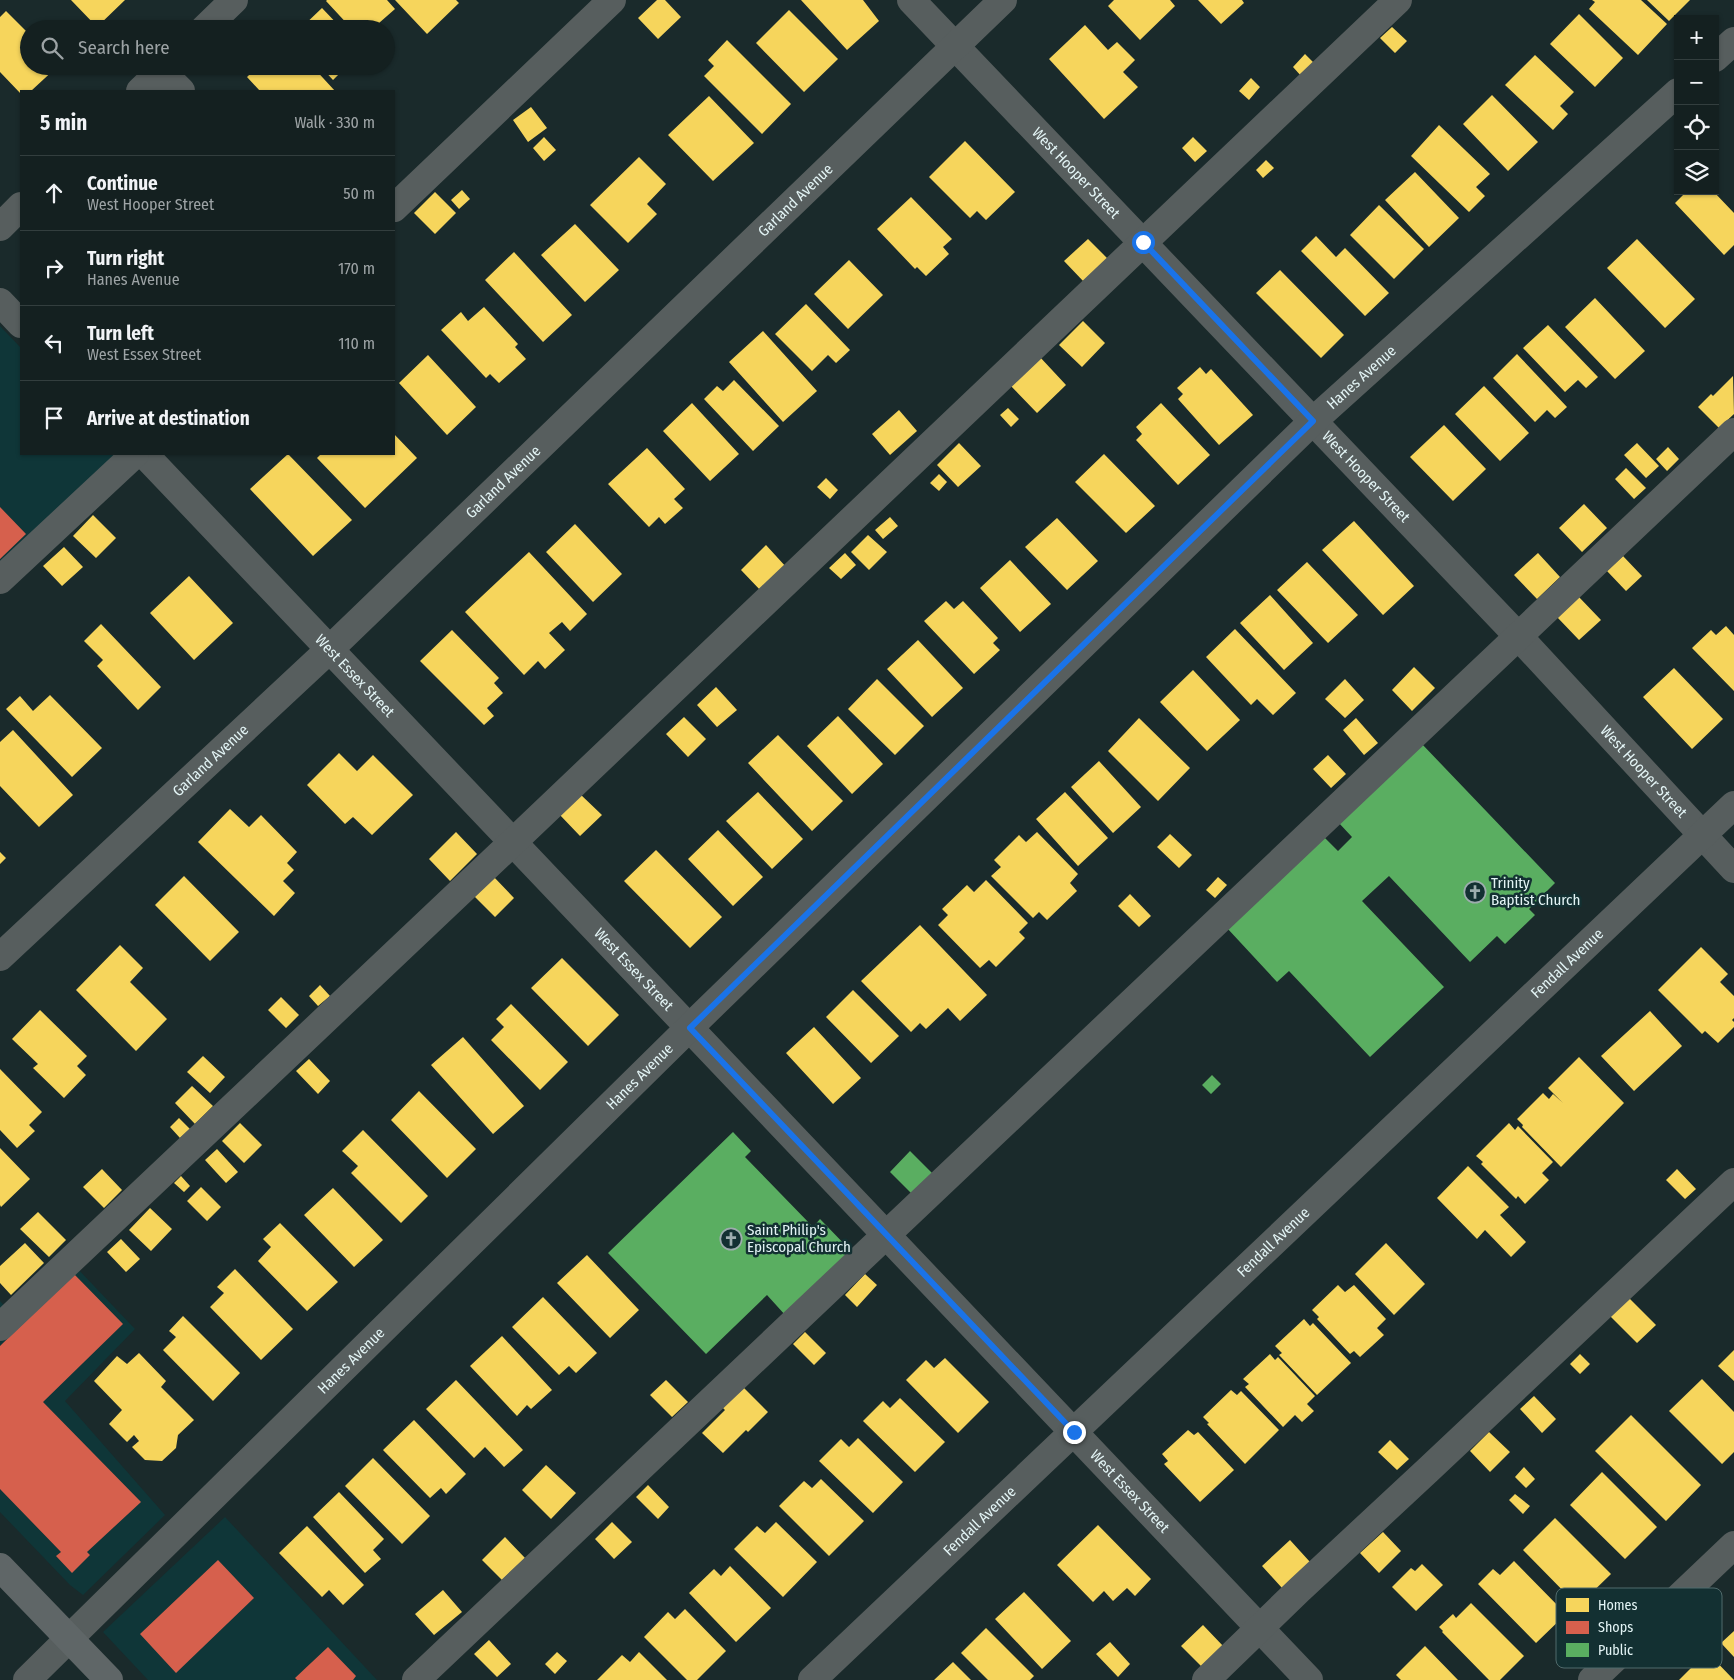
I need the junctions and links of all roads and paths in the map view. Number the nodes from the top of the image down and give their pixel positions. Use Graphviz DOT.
graph roads {
  1 [pos="234,0"];
  2 [pos="612,0"];
  3 [pos="911,0"];
  4 [pos="1003,0"];
  5 [pos="1398,0"];
  6 [pos="213,20"];
  7 [pos="1734,41"];
  8 [pos="955,46"];
  9 [pos="1719,54"];
  10 [pos="156,75"];
  11 [pos="168,75"];
  12 [pos="141,90"];
  13 [pos="179,90"];
  14 [pos="1674,96"];
  15 [pos="20,207"];
  16 [pos="395,207"];
  17 [pos="0,227"];
  18 [pos="1143,242"];
  19 [pos="1313,421"];
  20 [pos="1734,432"];
  21 [pos="134,455"];
  22 [pos="145,455"];
  23 [pos="0,580"];
  24 [pos="1518,636"];
  25 [pos="330,649"];
  26 [pos="1734,805"];
  27 [pos="1702,835"];
  28 [pos="513,842"];
  29 [pos="1734,869"];
  30 [pos="0,957"];
  31 [pos="690,1028"];
  32 [pos="1734,1182"];
  33 [pos="887,1235"];
  34 [pos="0,1327"];
  35 [pos="1074,1432"];
  36 [pos="1734,1545"];
  37 [pos="0,1566"];
  38 [pos="1689,1588"];
  39 [pos="1260,1629"];
  40 [pos="69,1640"];
  41 [pos="1605,1668"];
  42 [pos="27,1680"];
  43 [pos="109,1680"];
  44 [pos="416,1680"];
  45 [pos="812,1680"];
  46 [pos="1206,1680"];
  47 [pos="1309,1680"];
  48 [pos="1592,1680"];
  1 -- 6 [label="street"];
  2 -- 16 [label="street"];
  3 -- 8 [label="street, West Hooper Street"];
  4 -- 8 [label="street, Garland Avenue"];
  5 -- 18 [label="street"];
  7 -- 9 [label="street"];
  8 -- 18 [label="street, West Hooper Street"];
  8 -- 25 [label="street, Garland Avenue"];
  10 -- 12 [label="street"];
  11 -- 13 [label="street"];
  14 -- 19 [label="street, Hanes Avenue"];
  15 -- 17 [label="street"];
  18 -- 19 [label="street, West Hooper Street"];
  18 -- 28 [label="street"];
  19 -- 24 [label="street, West Hooper Street"];
  19 -- 31 [label="street, Hanes Avenue"];
  20 -- 24 [label="street"];
  21 -- 23 [label="street"];
  22 -- 25 [label="street, West Essex Street"];
  24 -- 27 [label="street, West Hooper Street"];
  24 -- 33 [label="street"];
  25 -- 28 [label="street, West Essex Street"];
  25 -- 30 [label="street, Garland Avenue"];
  26 -- 27 [label="street, Fendall Avenue"];
  27 -- 29 [label="street, West Hooper Street"];
  27 -- 35 [label="street, Fendall Avenue"];
  28 -- 31 [label="street, West Essex Street"];
  28 -- 34 [label="street"];
  31 -- 33 [label="street, West Essex Street"];
  31 -- 40 [label="street, Hanes Avenue"];
  32 -- 39 [label="street"];
  33 -- 35 [label="street, West Essex Street"];
  33 -- 44 [label="street"];
  35 -- 39 [label="street, West Essex Street"];
  35 -- 45 [label="street, Fendall Avenue"];
  36 -- 38 [label="street"];
  37 -- 40 [label="main road"];
  39 -- 46 [label="street"];
  39 -- 47 [label="street, West Essex Street"];
  40 -- 42 [label="street, Hanes Avenue"];
  40 -- 43 [label="main road"];
  41 -- 48 [label="street"];
}
